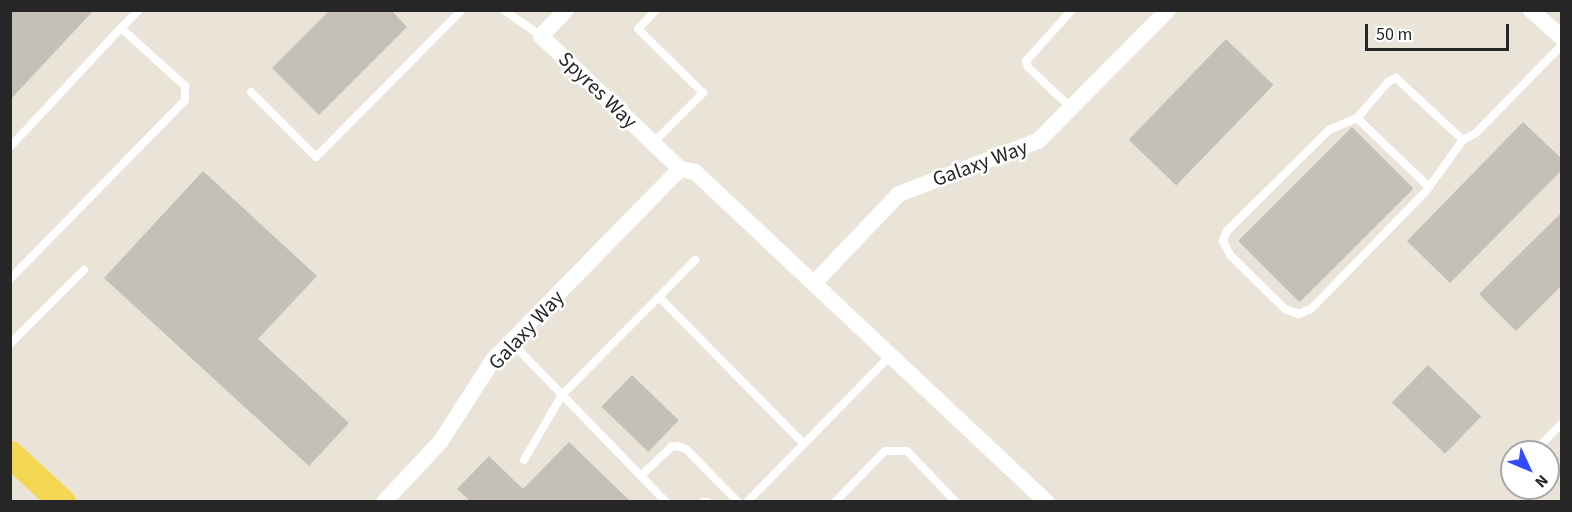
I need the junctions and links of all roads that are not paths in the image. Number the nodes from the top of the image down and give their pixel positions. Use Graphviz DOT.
graph roads {
  1 [pos="139,10"];
  2 [pos="462,10"];
  3 [pos="504,10"];
  4 [pos="566,10"];
  5 [pos="656,10"];
  6 [pos="1072,10"];
  7 [pos="1168,10"];
  8 [pos="1531,10"];
  9 [pos="122,28"];
  10 [pos="541,36"];
  11 [pos="1562,38"];
  12 [pos="1562,45"];
  13 [pos="251,92"];
  14 [pos="1072,108"];
  15 [pos="1357,118"];
  16 [pos="1462,140"];
  17 [pos="653,143"];
  18 [pos="10,147"];
  19 [pos="680,169"];
  20 [pos="1429,187"];
  21 [pos="695,260"];
  22 [pos="84,270"];
  23 [pos="10,279"];
  24 [pos="814,283"];
  25 [pos="659,297"];
  26 [pos="511,342"];
  27 [pos="10,344"];
  28 [pos="890,356"];
  29 [pos="562,395"];
  30 [pos="1562,423"];
  31 [pos="1546,440"];
  32 [pos="804,444"];
  33 [pos="10,454"];
  34 [pos="524,460"];
  35 [pos="641,476"];
  36 [pos="1040,500"];
  37 [pos="62,501"];
  38 [pos="384,501"];
  39 [pos="666,501"];
  40 [pos="738,501"];
  41 [pos="747,501"];
  42 [pos="834,501"];
  43 [pos="956,501"];
  1 -- 9 [label="lane"];
  2 -- 13 [label="lane"];
  3 -- 10 [label="lane"];
  4 -- 10 [label="street, Spyres Way"];
  5 -- 17 [label="lane"];
  6 -- 14 [label="lane"];
  7 -- 14 [label="street, Galaxy Way"];
  8 -- 11 [label="street"];
  9 -- 18 [label="lane"];
  9 -- 23 [label="lane"];
  10 -- 17 [label="street, Spyres Way"];
  12 -- 16 [label="lane"];
  14 -- 24 [label="street, Galaxy Way"];
  15 -- 16 [label="lane"];
  15 -- 20 [label="lane"];
  15 -- 20 [label="lane"];
  16 -- 20 [label="lane"];
  17 -- 19 [label="street, Spyres Way"];
  19 -- 24 [label="street, Spyres Way"];
  19 -- 26 [label="street, Galaxy Way"];
  21 -- 25 [label="lane"];
  22 -- 27 [label="lane"];
  24 -- 28 [label="street, Spyres Way"];
  25 -- 29 [label="lane"];
  25 -- 32 [label="lane"];
  26 -- 29 [label="lane"];
  26 -- 38 [label="street, Galaxy Way"];
  28 -- 32 [label="lane"];
  28 -- 36 [label="street, Spyres Way"];
  29 -- 34 [label="lane"];
  29 -- 35 [label="lane"];
  30 -- 31 [label="lane"];
  32 -- 41 [label="lane"];
  33 -- 37 [label="main road"];
  35 -- 39 [label="lane"];
  35 -- 40 [label="lane"];
  42 -- 43 [label="lane"];
}
